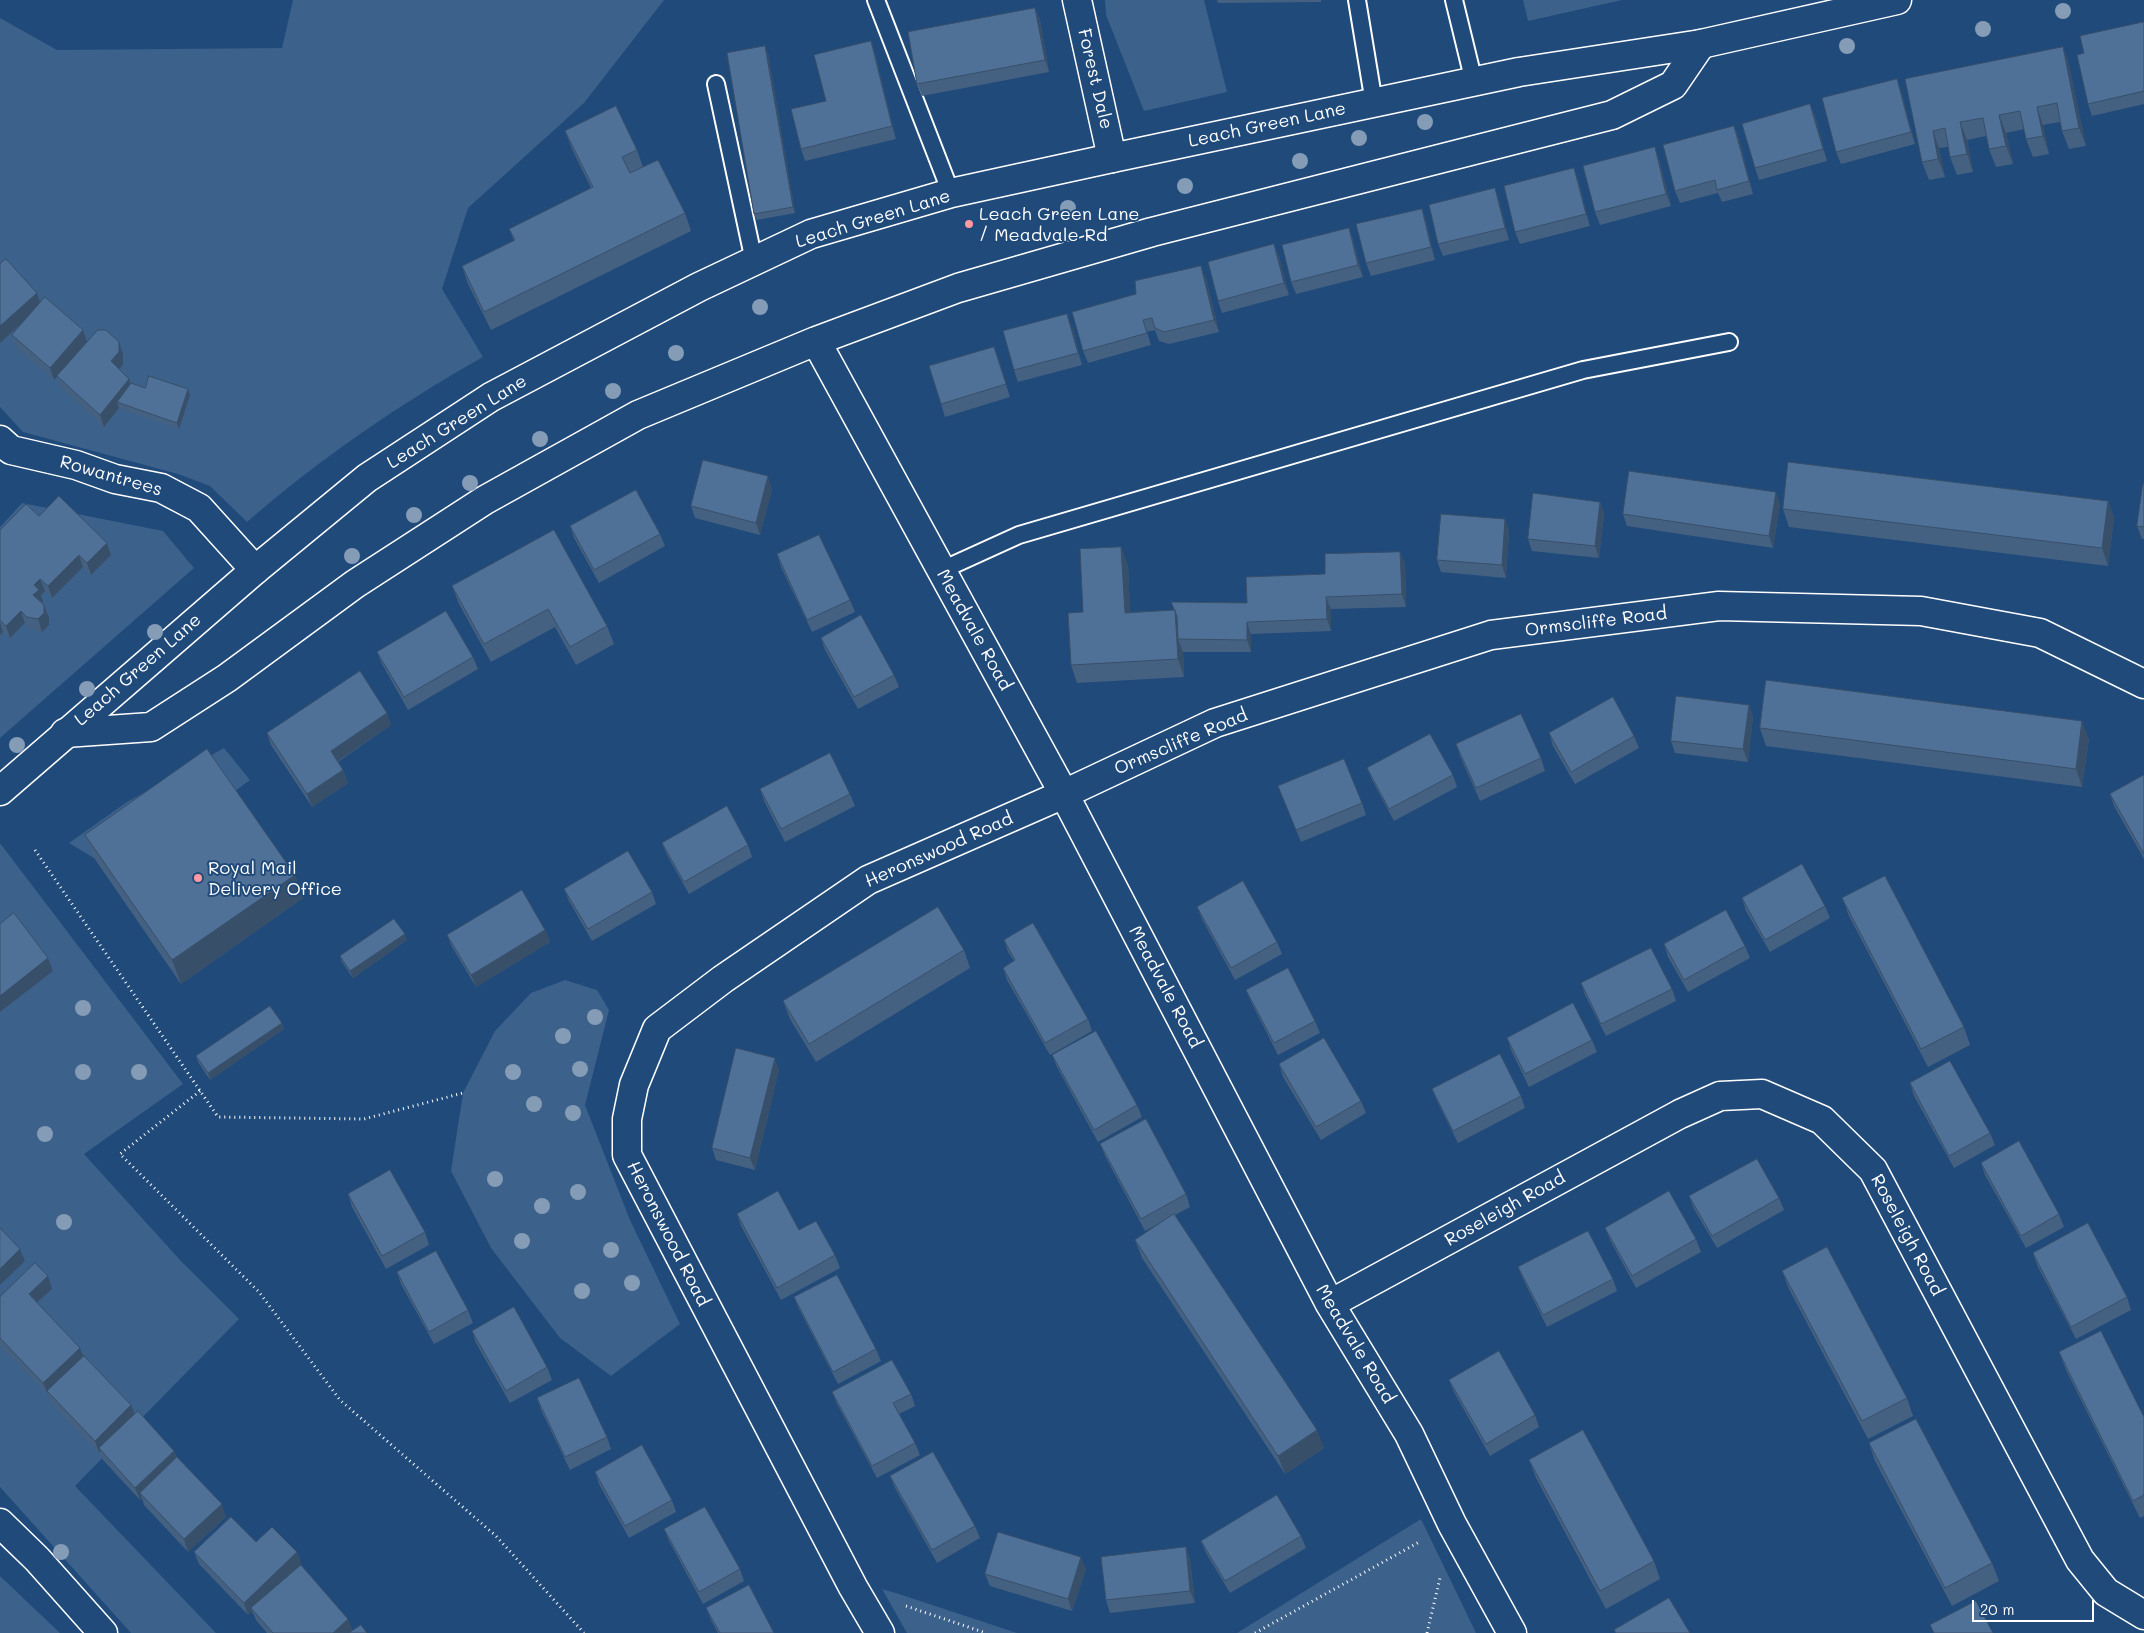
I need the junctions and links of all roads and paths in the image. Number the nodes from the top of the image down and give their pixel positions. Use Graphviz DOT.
graph roads {
  1 [pos="876,0"];
  2 [pos="1077,0"];
  3 [pos="1357,0"];
  4 [pos="1454,0"];
  5 [pos="1897,0"];
  6 [pos="1701,44"];
  7 [pos="1474,82"];
  8 [pos="716,84"];
  9 [pos="1374,102"];
  10 [pos="1112,158"];
  11 [pos="951,193"];
  12 [pos="754,261"];
  13 [pos="816,341"];
  14 [pos="1729,342"];
  15 [pos="0,440"];
  16 [pos="255,570"];
  17 [pos="942,570"];
  18 [pos="2144,684"];
  19 [pos="65,733"];
  20 [pos="0,790"];
  21 [pos="1064,794"];
  22 [pos="35,850"];
  23 [pos="200,1091"];
  24 [pos="463,1093"];
  25 [pos="1330,1304"];
  26 [pos="0,1523"];
  27 [pos="1452,1524"];
  28 [pos="853,1588"];
  29 [pos="2144,1615"];
  30 [pos="103,1633"];
  31 [pos="584,1633"];
  32 [pos="880,1633"];
  33 [pos="986,1633"];
  34 [pos="1256,1633"];
  35 [pos="1427,1633"];
  36 [pos="1512,1633"];
  1 -- 11 [label="lane"];
  2 -- 10 [label="street, Forest Dale"];
  3 -- 9 [label="lane"];
  4 -- 7 [label="lane"];
  5 -- 6 [label="street, Leach Green Lane"];
  6 -- 7 [label="street, Leach Green Lane"];
  6 -- 13 [label="street, Leach Green Lane"];
  7 -- 9 [label="street, Leach Green Lane"];
  8 -- 12 [label="lane"];
  9 -- 10 [label="street, Leach Green Lane"];
  10 -- 11 [label="street, Leach Green Lane"];
  11 -- 12 [label="street, Leach Green Lane"];
  12 -- 16 [label="street, Leach Green Lane"];
  13 -- 17 [label="street, Meadvale Road"];
  13 -- 19 [label="street, Leach Green Lane"];
  14 -- 17 [label="lane"];
  15 -- 16 [label="street, Rowantrees"];
  16 -- 19 [label="street, Leach Green Lane"];
  17 -- 21 [label="street, Meadvale Road"];
  18 -- 21 [label="street, Ormscliffe Road"];
  19 -- 20 [label="street, Leach Green Lane"];
  21 -- 25 [label="street, Meadvale Road"];
  21 -- 28 [label="street, Heronswood Road"];
  22 -- 23 [label="path"];
  23 -- 24 [label="path"];
  23 -- 31 [label="path"];
  25 -- 27 [label="street, Meadvale Road"];
  25 -- 29 [label="street, Roseleigh Road"];
  26 -- 30 [label="street"];
  27 -- 34 [label="path"];
  27 -- 35 [label="path"];
  27 -- 36 [label="street, Meadvale Road"];
  28 -- 32 [label="street, Heronswood Road"];
  28 -- 33 [label="path"];
}
